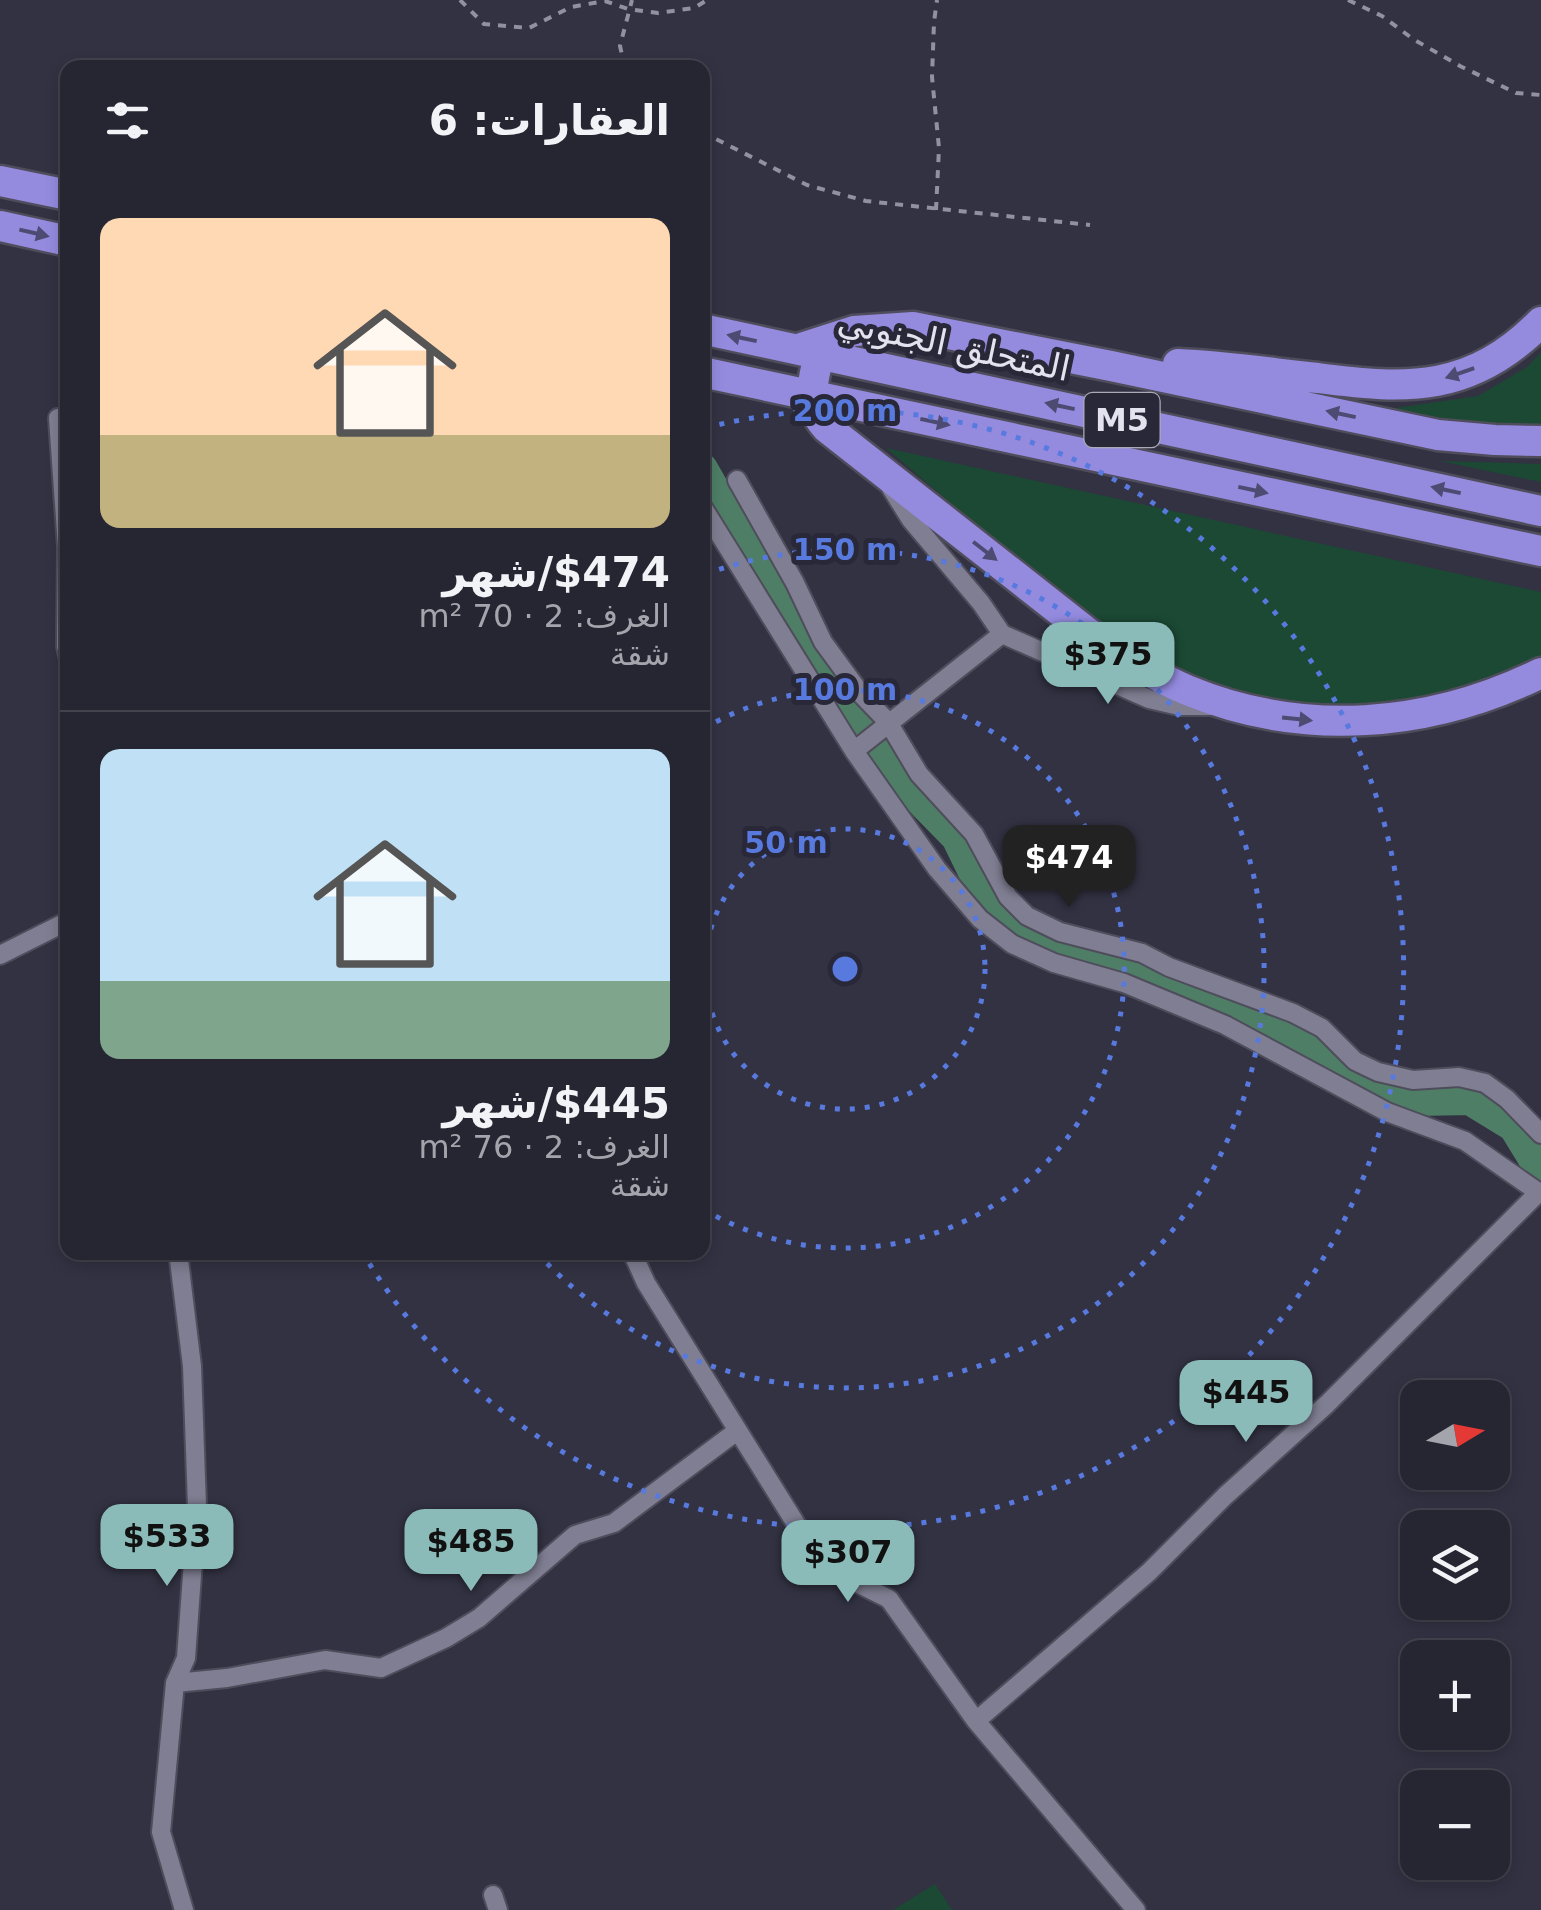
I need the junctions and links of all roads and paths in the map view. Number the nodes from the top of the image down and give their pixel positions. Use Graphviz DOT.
graph roads {
  1 [pos="460,0"];
  2 [pos="632,0"];
  3 [pos="707,0"];
  4 [pos="937,0"];
  5 [pos="1348,0"];
  6 [pos="628,9"];
  7 [pos="623,60"];
  8 [pos="1541,96"];
  9 [pos="710,136"];
  10 [pos="0,181"];
  11 [pos="60,194"];
  12 [pos="936,210"];
  13 [pos="1090,225"];
  14 [pos="0,226"];
  15 [pos="60,239"];
  16 [pos="1541,322"];
  17 [pos="710,331"];
  18 [pos="808,351"];
  19 [pos="1111,366"];
  20 [pos="710,374"];
  21 [pos="811,395"];
  22 [pos="58,418"];
  23 [pos="1541,441"];
  24 [pos="60,447"];
  25 [pos="882,470"];
  26 [pos="737,480"];
  27 [pos="1541,511"];
  28 [pos="710,519"];
  29 [pos="1541,551"];
  30 [pos="1002,634"];
  31 [pos="1541,673"];
  32 [pos="1226,704"];
  33 [pos="888,722"];
  34 [pos="854,751"];
  35 [pos="60,925"];
  36 [pos="0,955"];
  37 [pos="1541,1134"];
  38 [pos="1540,1193"];
  39 [pos="179,1260"];
  40 [pos="636,1260"];
  41 [pos="737,1431"];
  42 [pos="175,1684"];
  43 [pos="976,1720"];
  44 [pos="184,1910"];
  45 [pos="1136,1910"];
  1 -- 6 [label="path"];
  2 -- 6 [label="path"];
  3 -- 6 [label="path"];
  4 -- 12 [label="path"];
  5 -- 8 [label="path"];
  6 -- 7 [label="path"];
  9 -- 12 [label="path"];
  10 -- 11 [label="highway"];
  12 -- 13 [label="path"];
  14 -- 15 [label="highway, one-way"];
  16 -- 19 [label="highway, one-way"];
  18 -- 17 [label="highway, المتحلق الجنوبي / M5, one-way"];
  18 -- 19 [label="highway"];
  18 -- 21 [label="highway"];
  27 -- 18 [label="highway, المتحلق الجنوبي / M5, one-way"];
  23 -- 19 [label="highway, one-way"];
  20 -- 21 [label="highway, M5"];
  21 -- 25 [label="highway"];
  21 -- 29 [label="highway, M5, one-way"];
  22 -- 24 [label="street"];
  25 -- 30 [label="street"];
  25 -- 32 [label="highway, one-way"];
  26 -- 33 [label="street"];
  28 -- 34 [label="street"];
  30 -- 32 [label="street"];
  30 -- 33 [label="street"];
  32 -- 31 [label="highway, one-way"];
  33 -- 34 [label="street"];
  33 -- 37 [label="street"];
  34 -- 38 [label="street"];
  35 -- 36 [label="street"];
  38 -- 43 [label="street"];
  39 -- 42 [label="street"];
  40 -- 41 [label="street"];
  41 -- 42 [label="street"];
  41 -- 43 [label="street"];
  42 -- 44 [label="street"];
  43 -- 45 [label="street"];
}
